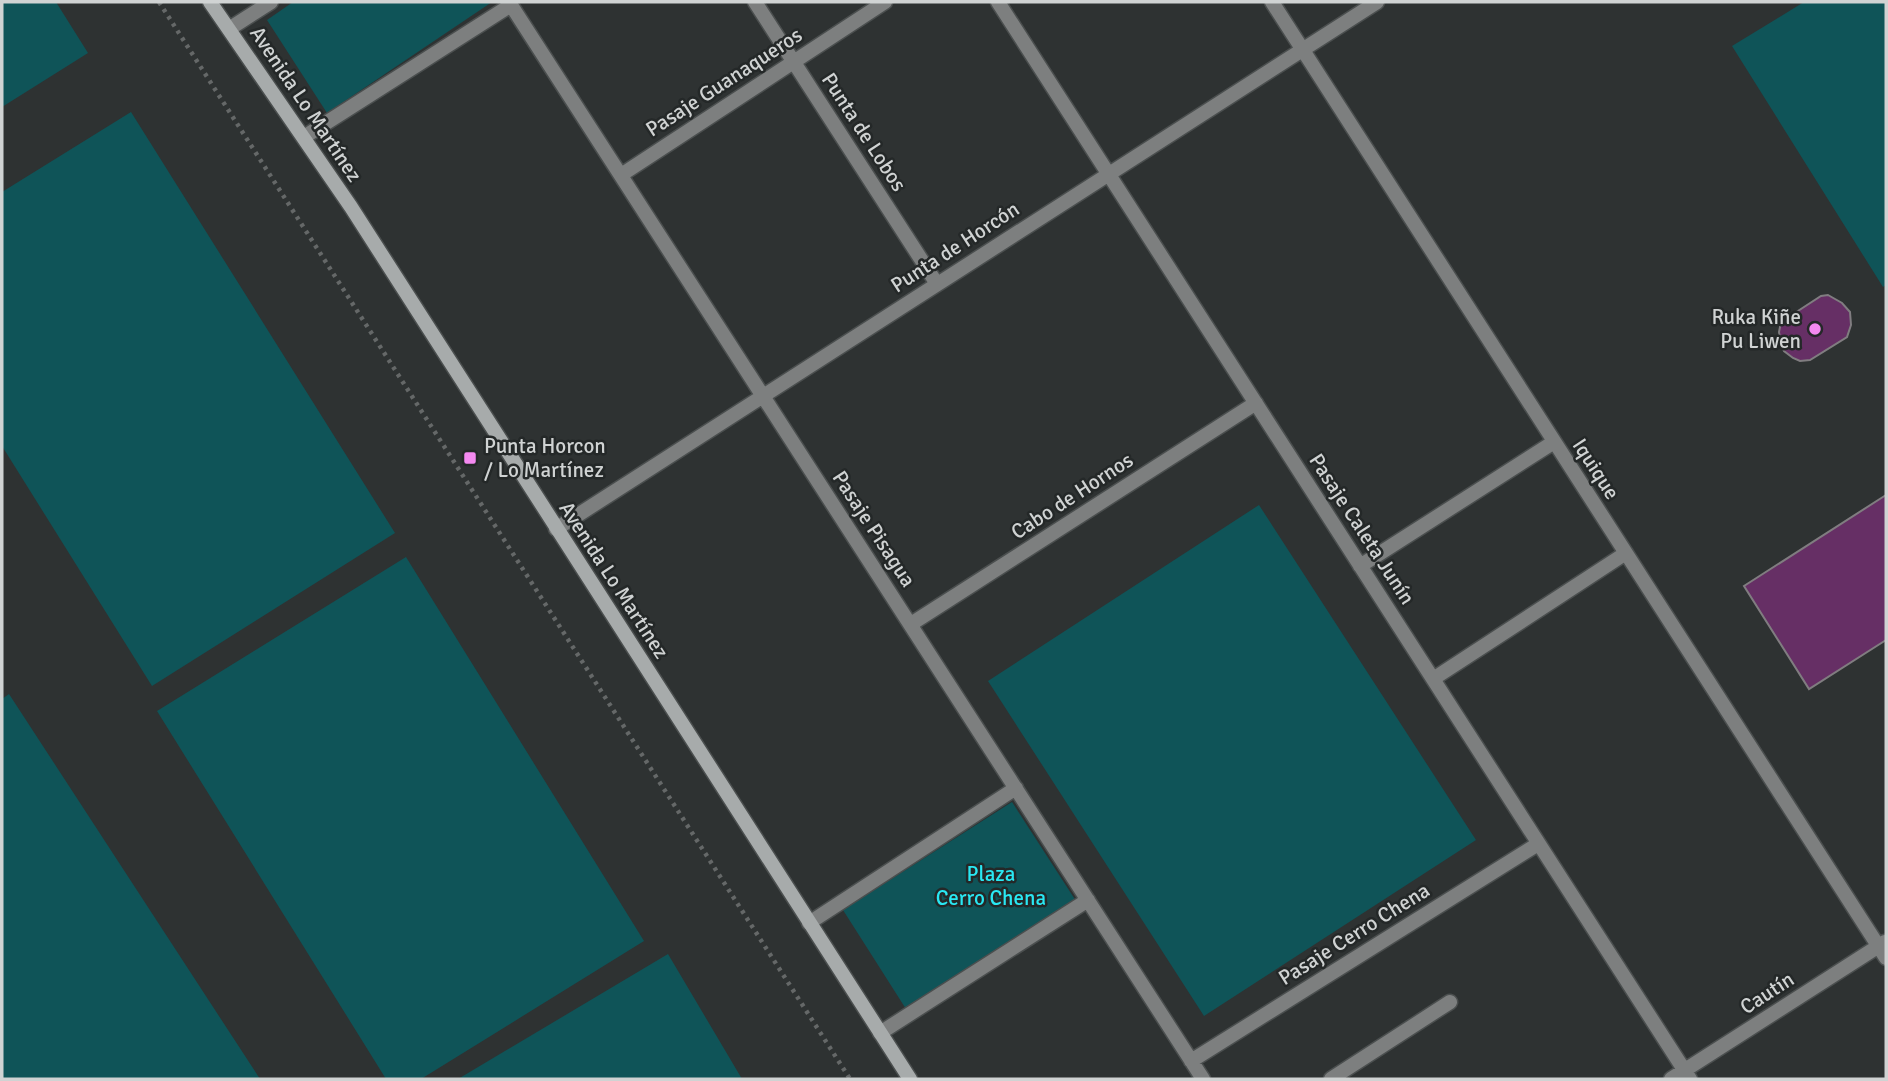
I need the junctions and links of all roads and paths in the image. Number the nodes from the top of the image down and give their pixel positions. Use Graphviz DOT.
graph roads {
  1 [pos="159,2"];
  2 [pos="210,2"];
  3 [pos="271,2"];
  4 [pos="755,2"];
  5 [pos="885,2"];
  6 [pos="998,2"];
  7 [pos="1272,2"];
  8 [pos="1377,2"];
  9 [pos="510,3"];
  10 [pos="229,29"];
  11 [pos="1302,50"];
  12 [pos="794,62"];
  13 [pos="304,138"];
  14 [pos="1108,174"];
  15 [pos="621,175"];
  16 [pos="937,284"];
  17 [pos="763,396"];
  18 [pos="1256,403"];
  19 [pos="1554,442"];
  20 [pos="556,529"];
  21 [pos="1626,554"];
  22 [pos="1360,566"];
  23 [pos="911,624"];
  24 [pos="1433,679"];
  25 [pos="1016,788"];
  26 [pos="1538,844"];
  27 [pos="1088,900"];
  28 [pos="809,923"];
  29 [pos="1884,949"];
  30 [pos="1450,1002"];
  31 [pos="880,1033"];
  32 [pos="1191,1061"];
  33 [pos="1687,1075"];
  34 [pos="850,1079"];
  35 [pos="910,1079"];
  36 [pos="1203,1079"];
  37 [pos="1331,1079"];
  38 [pos="1671,1079"];
  1 -- 34 [label="path"];
  2 -- 10 [label="main road, Avenida Lo Martínez"];
  3 -- 10 [label="street"];
  4 -- 12 [label="street, Punta de Lobos"];
  5 -- 12 [label="street, Pasaje Guanaqueros"];
  6 -- 14 [label="street, Pasaje Caleta Junín"];
  7 -- 11 [label="street, Iquique"];
  8 -- 11 [label="street, Punta de Horcón"];
  9 -- 13 [label="street"];
  9 -- 15 [label="street, Pasaje Pisagua"];
  10 -- 13 [label="main road, Avenida Lo Martínez"];
  11 -- 14 [label="street, Punta de Horcón"];
  11 -- 19 [label="street, Iquique"];
  12 -- 15 [label="street, Pasaje Guanaqueros"];
  12 -- 16 [label="street, Punta de Lobos"];
  13 -- 20 [label="main road, Avenida Lo Martínez"];
  14 -- 16 [label="street, Punta de Horcón"];
  14 -- 18 [label="street, Pasaje Caleta Junín"];
  15 -- 17 [label="street, Pasaje Pisagua"];
  16 -- 17 [label="street, Punta de Horcón"];
  17 -- 20 [label="street, Punta de Horcón"];
  17 -- 23 [label="street, Pasaje Pisagua"];
  18 -- 22 [label="street, Pasaje Caleta Junín"];
  18 -- 23 [label="street, Cabo de Hornos"];
  19 -- 21 [label="street, Iquique"];
  19 -- 22 [label="street"];
  20 -- 28 [label="main road, Avenida Lo Martínez"];
  21 -- 24 [label="street"];
  21 -- 29 [label="street, Iquique"];
  22 -- 24 [label="street, Pasaje Caleta Junín"];
  23 -- 25 [label="street, Pasaje Pisagua"];
  24 -- 26 [label="street, Pasaje Caleta Junín"];
  25 -- 27 [label="street, Pasaje Pisagua"];
  25 -- 28 [label="street"];
  26 -- 32 [label="street, Pasaje Cerro Chena"];
  26 -- 33 [label="street, Pasaje Caleta Junín"];
  27 -- 31 [label="street"];
  27 -- 32 [label="street, Pasaje Pisagua"];
  28 -- 31 [label="main road, Avenida Lo Martínez"];
  29 -- 33 [label="street, Cautín"];
  30 -- 37 [label="street"];
  31 -- 35 [label="main road, Avenida Lo Martínez"];
  32 -- 36 [label="street, Pasaje Pisagua"];
  33 -- 38 [label="street, Cautín"];
}
